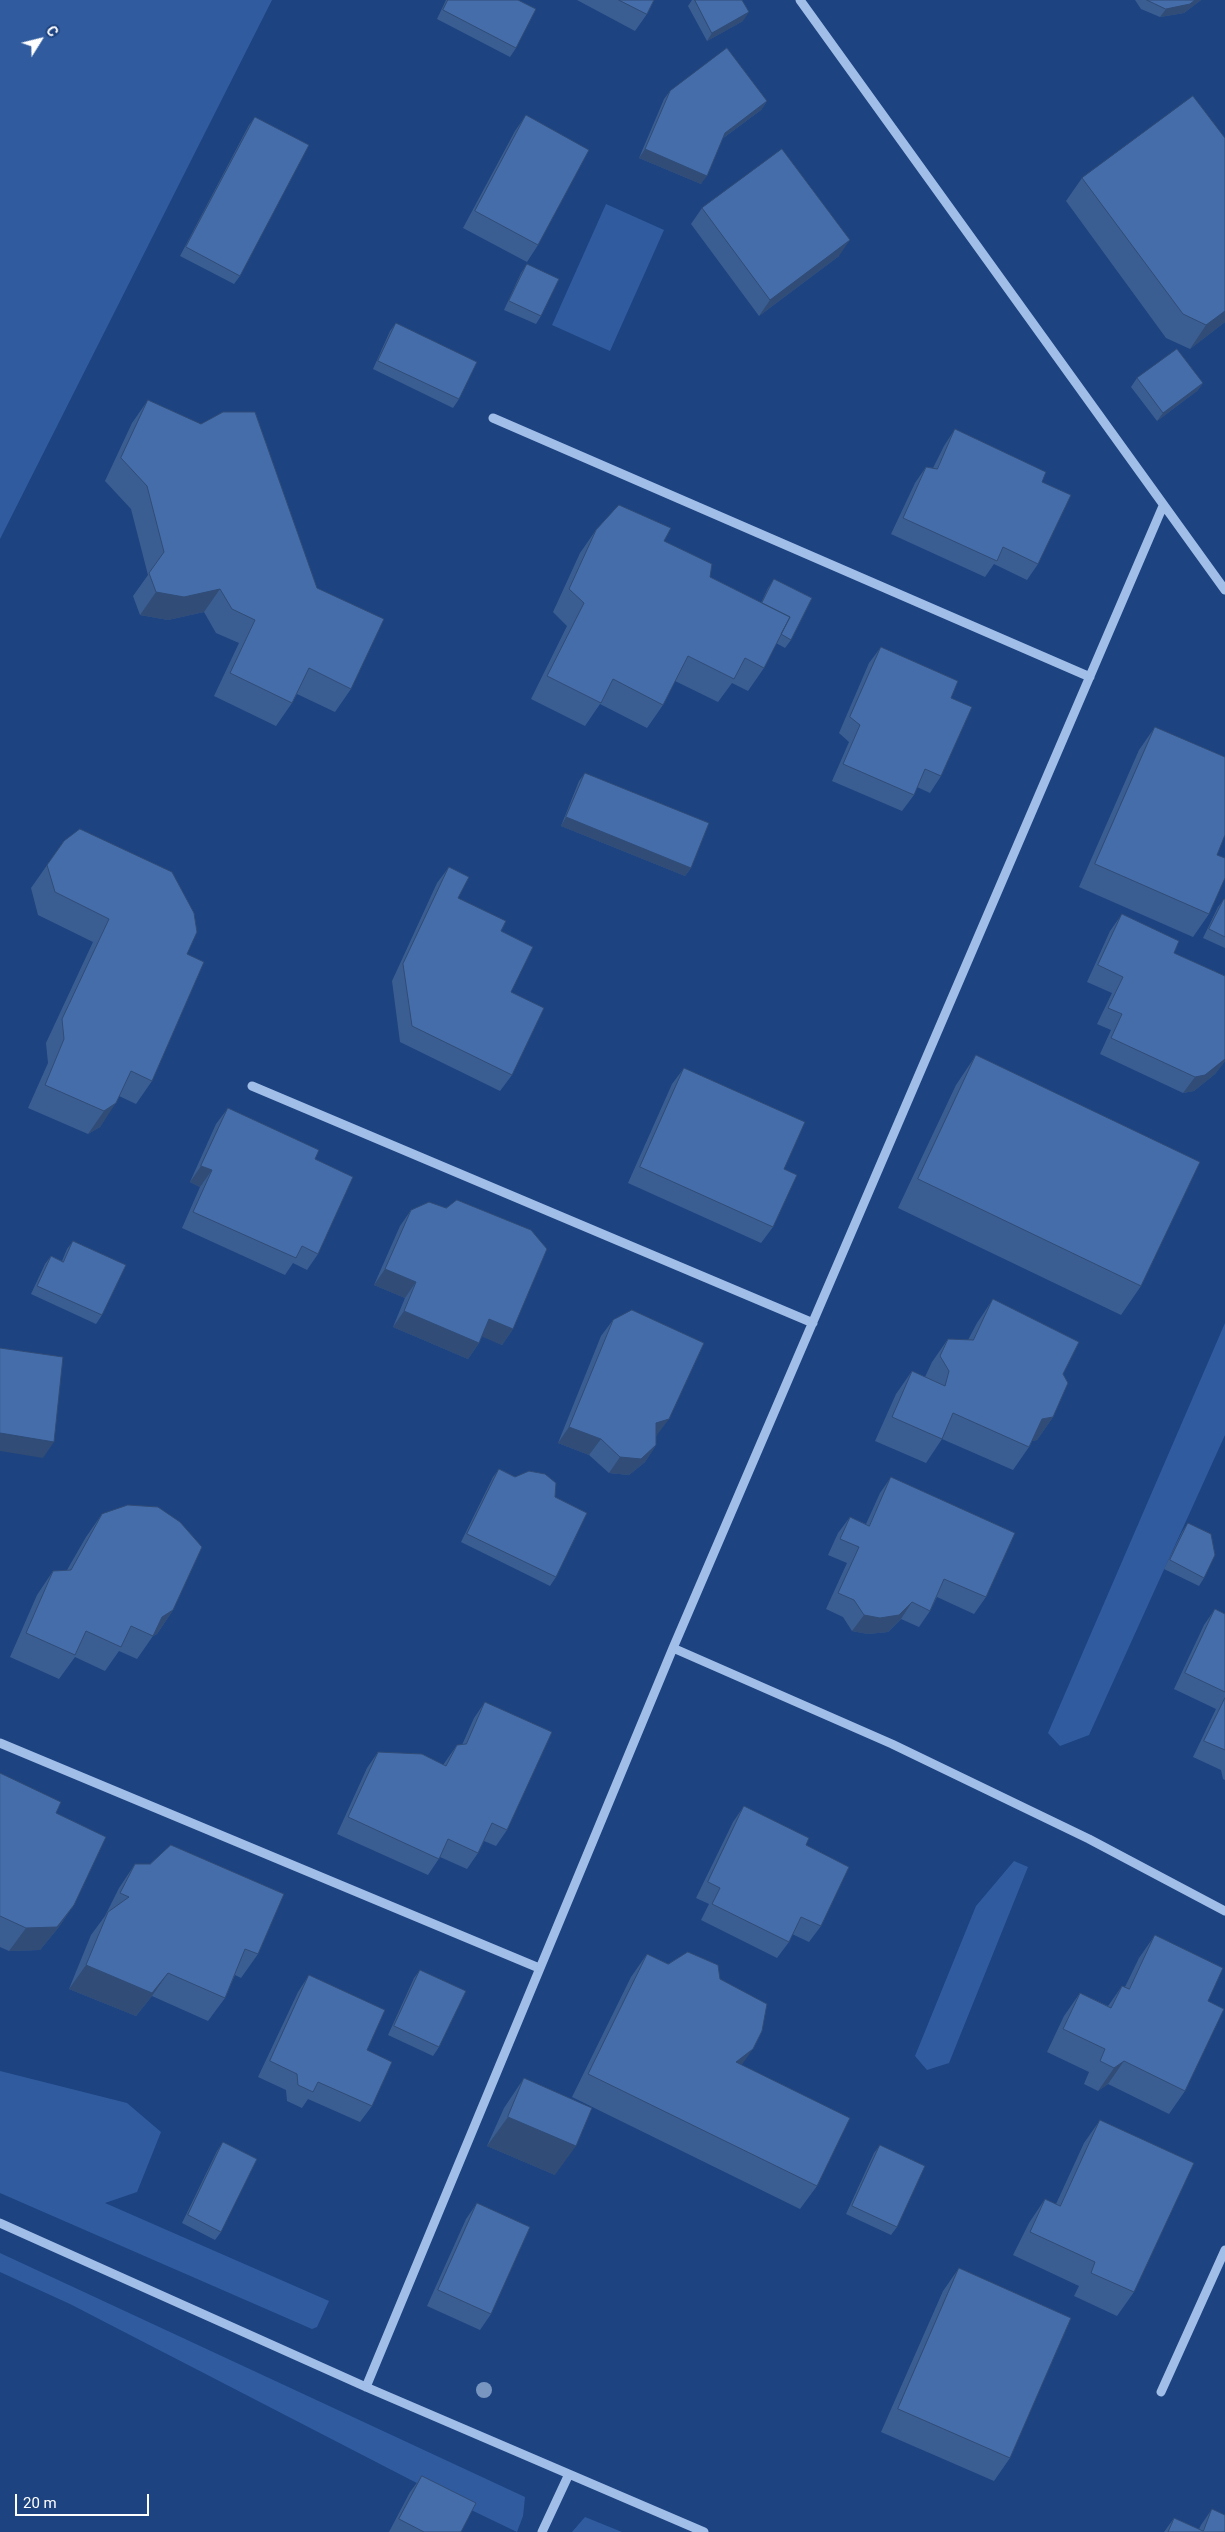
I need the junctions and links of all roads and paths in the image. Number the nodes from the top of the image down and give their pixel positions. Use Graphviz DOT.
graph roads {
  1 [pos="800,0"];
  2 [pos="493,418"];
  3 [pos="1163,506"];
  4 [pos="1225,590"];
  5 [pos="1090,676"];
  6 [pos="252,1086"];
  7 [pos="813,1323"];
  8 [pos="673,1648"];
  9 [pos="0,1743"];
  10 [pos="1225,1911"];
  11 [pos="539,1968"];
  12 [pos="0,2223"];
  13 [pos="1225,2250"];
  14 [pos="366,2387"];
  15 [pos="1161,2392"];
  16 [pos="569,2474"];
  17 [pos="542,2532"];
  18 [pos="704,2532"];
  1 -- 3 [label="street"];
  2 -- 5 [label="street"];
  3 -- 4 [label="street"];
  3 -- 5 [label="street"];
  5 -- 7 [label="street"];
  6 -- 7 [label="street"];
  7 -- 8 [label="street"];
  8 -- 10 [label="street"];
  8 -- 11 [label="street"];
  9 -- 11 [label="street"];
  11 -- 14 [label="street"];
  12 -- 14 [label="street"];
  13 -- 15 [label="street"];
  14 -- 16 [label="street"];
  16 -- 17 [label="street"];
  16 -- 18 [label="street"];
}
